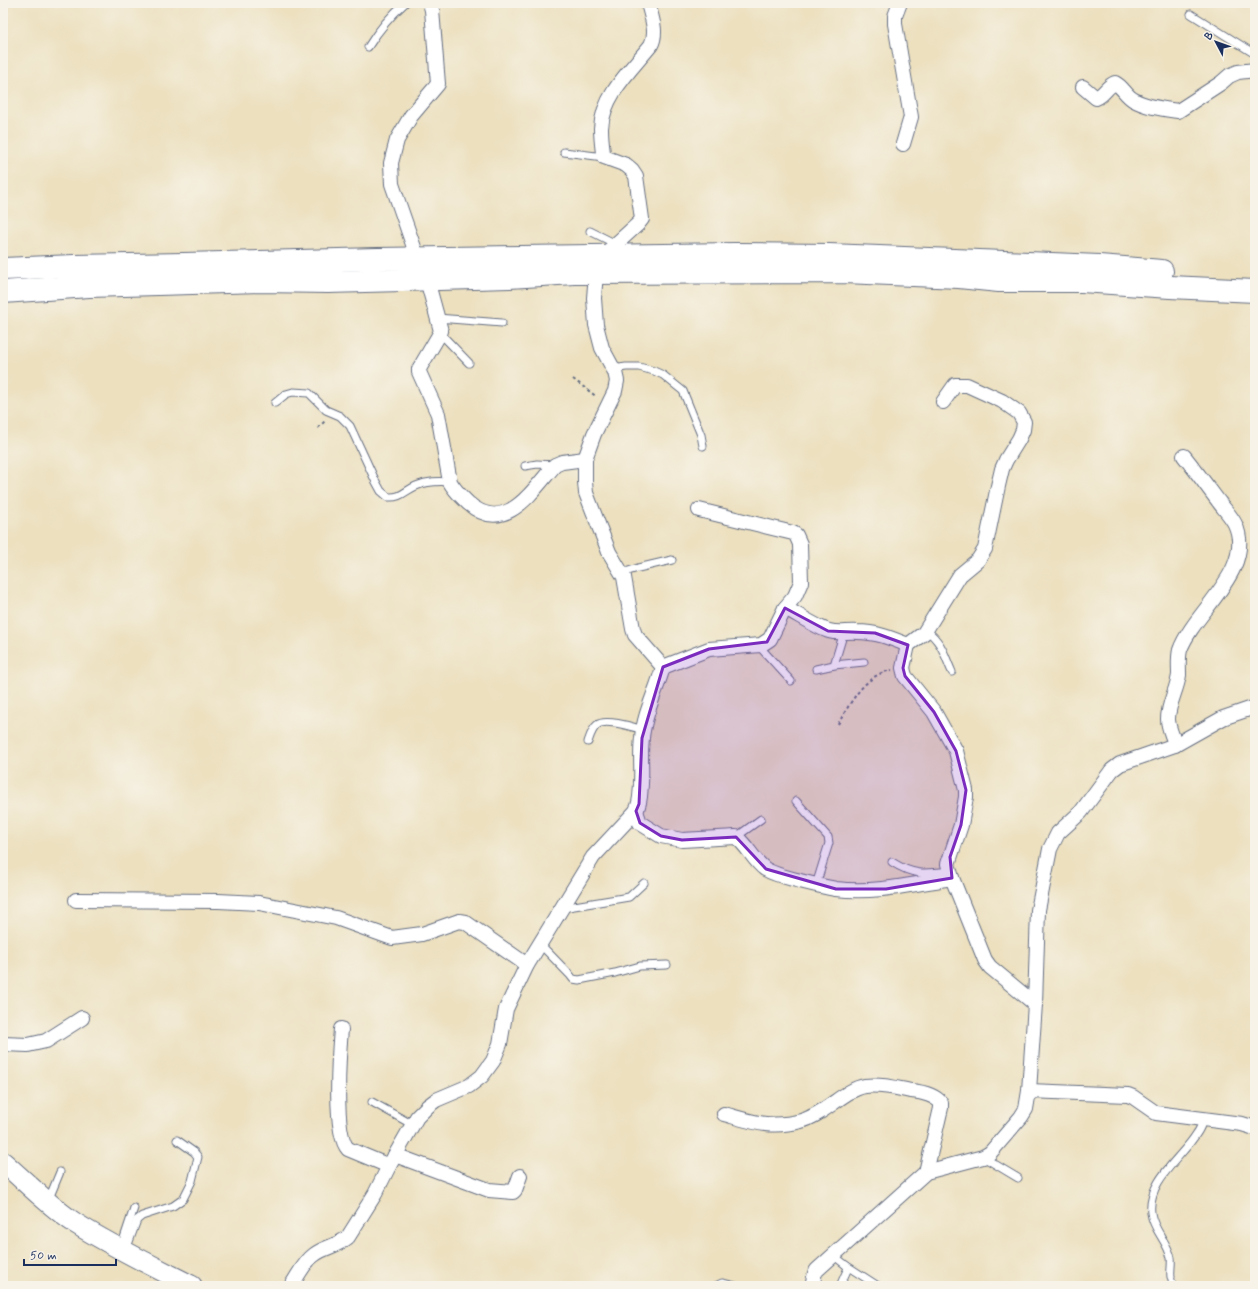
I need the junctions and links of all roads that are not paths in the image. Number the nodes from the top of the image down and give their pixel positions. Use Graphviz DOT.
graph roads {
  1 [pos="405,3"];
  2 [pos="430,3"];
  3 [pos="648,3"];
  4 [pos="900,3"];
  5 [pos="1192,14"];
  6 [pos="368,47"];
  7 [pos="1255,54"];
  8 [pos="1255,70"];
  9 [pos="1083,87"];
  10 [pos="903,144"];
  11 [pos="564,152"];
  12 [pos="604,157"];
  13 [pos="590,231"];
  14 [pos="605,257"];
  15 [pos="418,259"];
  16 [pos="3,269"];
  17 [pos="1076,273"];
  18 [pos="1255,279"];
  19 [pos="427,280"];
  20 [pos="1255,291"];
  21 [pos="3,292"];
  22 [pos="437,318"];
  23 [pos="502,323"];
  24 [pos="440,333"];
  25 [pos="469,363"];
  26 [pos="613,369"];
  27 [pos="275,402"];
  28 [pos="943,402"];
  29 [pos="703,446"];
  30 [pos="1184,456"];
  31 [pos="585,459"];
  32 [pos="555,465"];
  33 [pos="525,466"];
  34 [pos="450,482"];
  35 [pos="699,510"];
  36 [pos="672,560"];
  37 [pos="622,573"];
  38 [pos="785,608"];
  39 [pos="926,630"];
  40 [pos="844,632"];
  41 [pos="758,645"];
  42 [pos="908,645"];
  43 [pos="864,662"];
  44 [pos="834,665"];
  45 [pos="663,667"];
  46 [pos="816,669"];
  47 [pos="952,672"];
  48 [pos="791,681"];
  49 [pos="1255,707"];
  50 [pos="643,730"];
  51 [pos="588,742"];
  52 [pos="1175,745"];
  53 [pos="796,801"];
  54 [pos="636,811"];
  55 [pos="761,819"];
  56 [pos="736,837"];
  57 [pos="892,862"];
  58 [pos="951,875"];
  59 [pos="644,883"];
  60 [pos="816,885"];
  61 [pos="76,900"];
  62 [pos="561,908"];
  63 [pos="540,944"];
  64 [pos="526,965"];
  65 [pos="666,965"];
  66 [pos="1035,1004"];
  67 [pos="82,1018"];
  68 [pos="341,1029"];
  69 [pos="3,1044"];
  70 [pos="1029,1091"];
  71 [pos="372,1102"];
  72 [pos="724,1114"];
  73 [pos="1204,1119"];
  74 [pos="413,1125"];
  75 [pos="1255,1128"];
  76 [pos="177,1140"];
  77 [pos="983,1157"];
  78 [pos="392,1161"];
  79 [pos="3,1162"];
  80 [pos="60,1172"];
  81 [pos="926,1172"];
  82 [pos="520,1176"];
  83 [pos="1018,1178"];
  84 [pos="48,1201"];
  85 [pos="134,1208"];
  86 [pos="123,1251"];
  87 [pos="833,1255"];
  88 [pos="847,1266"];
  89 [pos="1172,1281"];
  90 [pos="192,1286"];
  91 [pos="291,1286"];
  92 [pos="716,1286"];
  93 [pos="735,1286"];
  94 [pos="812,1286"];
  95 [pos="840,1286"];
  96 [pos="878,1286"];
  1 -- 6 [label="lane"];
  2 -- 15 [label="street"];
  3 -- 12 [label="street"];
  4 -- 10 [label="street"];
  5 -- 7 [label="lane"];
  8 -- 9 [label="street"];
  11 -- 12 [label="lane"];
  12 -- 14 [label="street"];
  13 -- 14 [label="lane"];
  14 -- 15 [label="highway"];
  14 -- 17 [label="highway"];
  14 -- 19 [label="highway"];
  14 -- 26 [label="street"];
  15 -- 16 [label="highway"];
  17 -- 18 [label="highway"];
  17 -- 20 [label="highway"];
  19 -- 21 [label="highway"];
  19 -- 22 [label="street"];
  22 -- 23 [label="lane"];
  22 -- 24 [label="street"];
  24 -- 25 [label="lane"];
  24 -- 34 [label="street"];
  26 -- 29 [label="lane"];
  26 -- 31 [label="street"];
  27 -- 34 [label="lane"];
  28 -- 39 [label="street"];
  30 -- 52 [label="street"];
  31 -- 32 [label="street"];
  31 -- 37 [label="street"];
  32 -- 33 [label="lane"];
  32 -- 34 [label="street"];
  35 -- 38 [label="street"];
  36 -- 37 [label="lane"];
  37 -- 45 [label="street"];
  38 -- 40 [label="street"];
  38 -- 41 [label="street"];
  39 -- 42 [label="street"];
  39 -- 47 [label="lane"];
  40 -- 42 [label="street"];
  40 -- 44 [label="lane"];
  41 -- 45 [label="street"];
  41 -- 48 [label="lane"];
  42 -- 58 [label="street"];
  43 -- 44 [label="lane"];
  44 -- 46 [label="lane"];
  45 -- 50 [label="street"];
  49 -- 52 [label="street"];
  50 -- 51 [label="lane"];
  50 -- 54 [label="street"];
  52 -- 66 [label="street"];
  53 -- 60 [label="lane"];
  54 -- 56 [label="street"];
  54 -- 62 [label="street"];
  55 -- 56 [label="lane"];
  56 -- 60 [label="street"];
  57 -- 58 [label="lane"];
  58 -- 60 [label="street"];
  58 -- 66 [label="street"];
  59 -- 62 [label="lane"];
  61 -- 64 [label="street"];
  62 -- 63 [label="street"];
  63 -- 64 [label="street"];
  63 -- 65 [label="lane"];
  64 -- 74 [label="street"];
  66 -- 70 [label="street"];
  67 -- 69 [label="street"];
  68 -- 78 [label="street"];
  70 -- 73 [label="street"];
  70 -- 77 [label="street"];
  71 -- 74 [label="lane"];
  72 -- 81 [label="street"];
  73 -- 75 [label="street"];
  73 -- 89 [label="lane"];
  74 -- 78 [label="street"];
  76 -- 86 [label="lane"];
  77 -- 81 [label="street"];
  77 -- 83 [label="lane"];
  78 -- 82 [label="street"];
  78 -- 91 [label="street"];
  79 -- 84 [label="street"];
  80 -- 84 [label="lane"];
  81 -- 87 [label="street"];
  84 -- 86 [label="street"];
  85 -- 86 [label="lane"];
  86 -- 90 [label="street"];
  87 -- 88 [label="lane"];
  87 -- 94 [label="street"];
  88 -- 95 [label="lane"];
  88 -- 96 [label="lane"];
  92 -- 93 [label="lane"];
}
